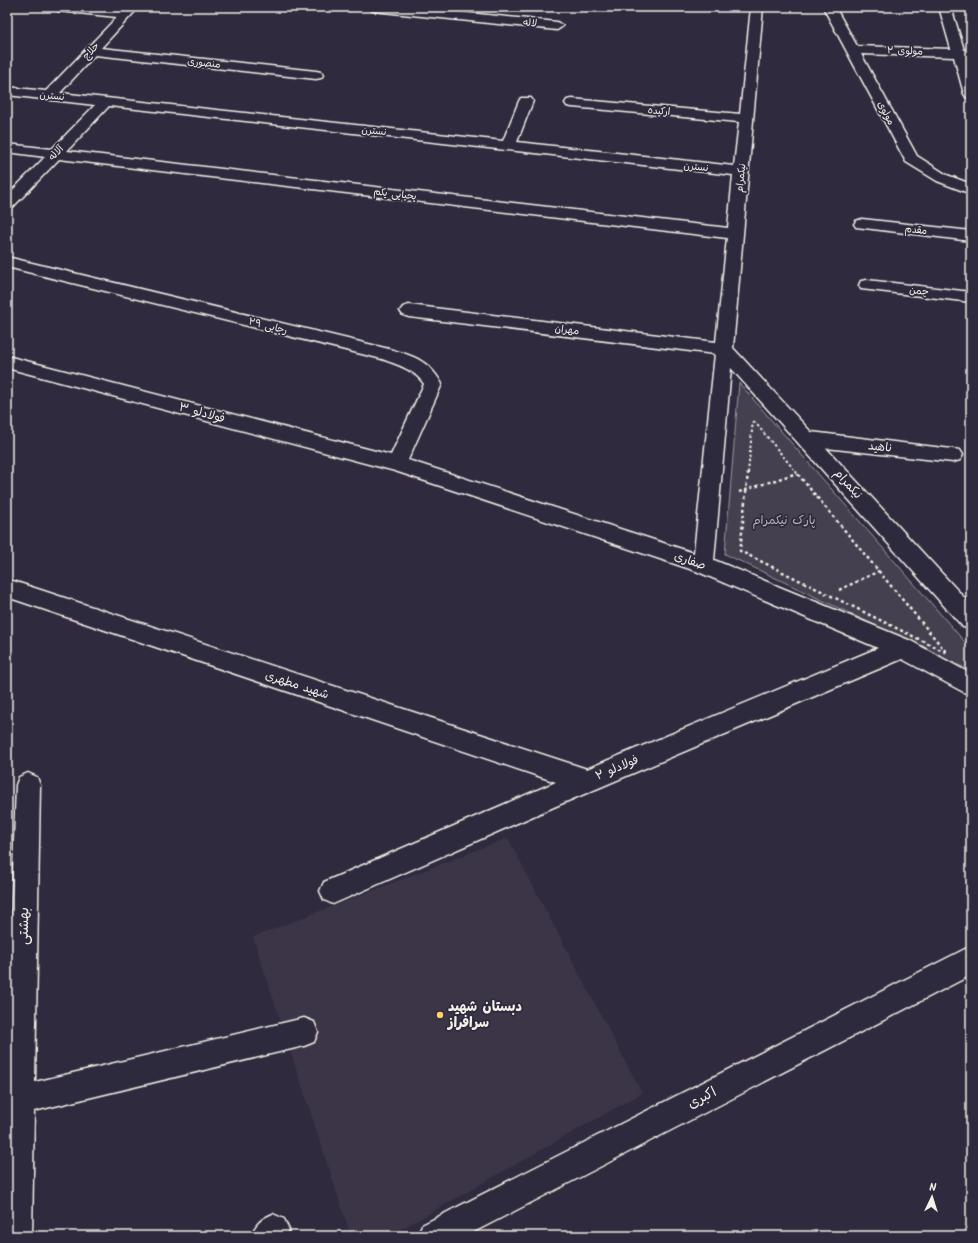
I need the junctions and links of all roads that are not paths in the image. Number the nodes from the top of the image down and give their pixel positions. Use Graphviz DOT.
graph roads {
  1 [pos="58,7"];
  2 [pos="373,7"];
  3 [pos="758,7"];
  4 [pos="829,7"];
  5 [pos="945,7"];
  6 [pos="409,9"];
  7 [pos="130,10"];
  8 [pos="557,26"];
  9 [pos="852,50"];
  10 [pos="966,50"];
  11 [pos="92,51"];
  12 [pos="316,75"];
  13 [pos="7,91"];
  14 [pos="971,94"];
  15 [pos="49,96"];
  16 [pos="526,101"];
  17 [pos="106,102"];
  18 [pos="572,103"];
  19 [pos="747,119"];
  20 [pos="508,146"];
  21 [pos="7,148"];
  22 [pos="56,154"];
  23 [pos="741,172"];
  24 [pos="971,189"];
  25 [pos="7,205"];
  26 [pos="862,224"];
  27 [pos="735,234"];
  28 [pos="971,236"];
  29 [pos="7,262"];
  30 [pos="867,285"];
  31 [pos="971,297"];
  32 [pos="410,311"];
  33 [pos="724,349"];
  34 [pos="7,362"];
  35 [pos="807,438"];
  36 [pos="953,455"];
  37 [pos="398,464"];
  38 [pos="702,565"];
  39 [pos="7,588"];
  40 [pos="971,620"];
  41 [pos="903,648"];
  42 [pos="971,686"];
  43 [pos="587,781"];
  44 [pos="28,785"];
  45 [pos="333,891"];
  46 [pos="971,960"];
  47 [pos="304,1032"];
  48 [pos="14,1102"];
  49 [pos="16,1236"];
  50 [pos="433,1236"];
  1 -- 7 [label="street"];
  2 -- 6 [label="street, لاله"];
  3 -- 19 [label="street, نیکمرام"];
  4 -- 9 [label="street, مولوی"];
  5 -- 10 [label="street"];
  6 -- 8 [label="street, لاله"];
  7 -- 11 [label="street, حلاج"];
  9 -- 10 [label="street, مولوی ۲"];
  9 -- 24 [label="street, مولوی"];
  10 -- 14 [label="street"];
  11 -- 12 [label="street, منصوری"];
  11 -- 15 [label="street, حلاج"];
  13 -- 15 [label="street, نسترن"];
  15 -- 17 [label="street, نسترن"];
  16 -- 20 [label="street"];
  17 -- 20 [label="street, نسترن"];
  17 -- 22 [label="street, آلاله"];
  18 -- 19 [label="street, ارکیده"];
  19 -- 23 [label="street, نیکمرام"];
  20 -- 23 [label="street, نسترن"];
  21 -- 22 [label="street, یحیایی یکم"];
  22 -- 25 [label="street, آلاله"];
  22 -- 27 [label="street, یحیایی یکم"];
  23 -- 27 [label="street, نیکمرام"];
  26 -- 28 [label="street, مقدم"];
  27 -- 33 [label="street, نیکمرام"];
  29 -- 37 [label="street, رجایی ۲۹"];
  30 -- 31 [label="street, چمن"];
  32 -- 33 [label="street, مهران"];
  33 -- 35 [label="street, نیکمرام"];
  33 -- 38 [label="street, نیکمرام"];
  34 -- 37 [label="street, فولادلو ۳"];
  35 -- 36 [label="street, ناهید"];
  35 -- 40 [label="street, نیکمرام"];
  37 -- 38 [label="street, صفاری"];
  38 -- 41 [label="street, صفاری"];
  39 -- 43 [label="street, شهید مطهری"];
  41 -- 42 [label="street, صفاری"];
  41 -- 43 [label="street, فولادلو ۲"];
  43 -- 45 [label="street, فولادلو ۲"];
  44 -- 48 [label="street, بهشتی"];
  46 -- 50 [label="street, اکبری"];
  47 -- 48 [label="street"];
  48 -- 49 [label="street, بهشتی"];
}
